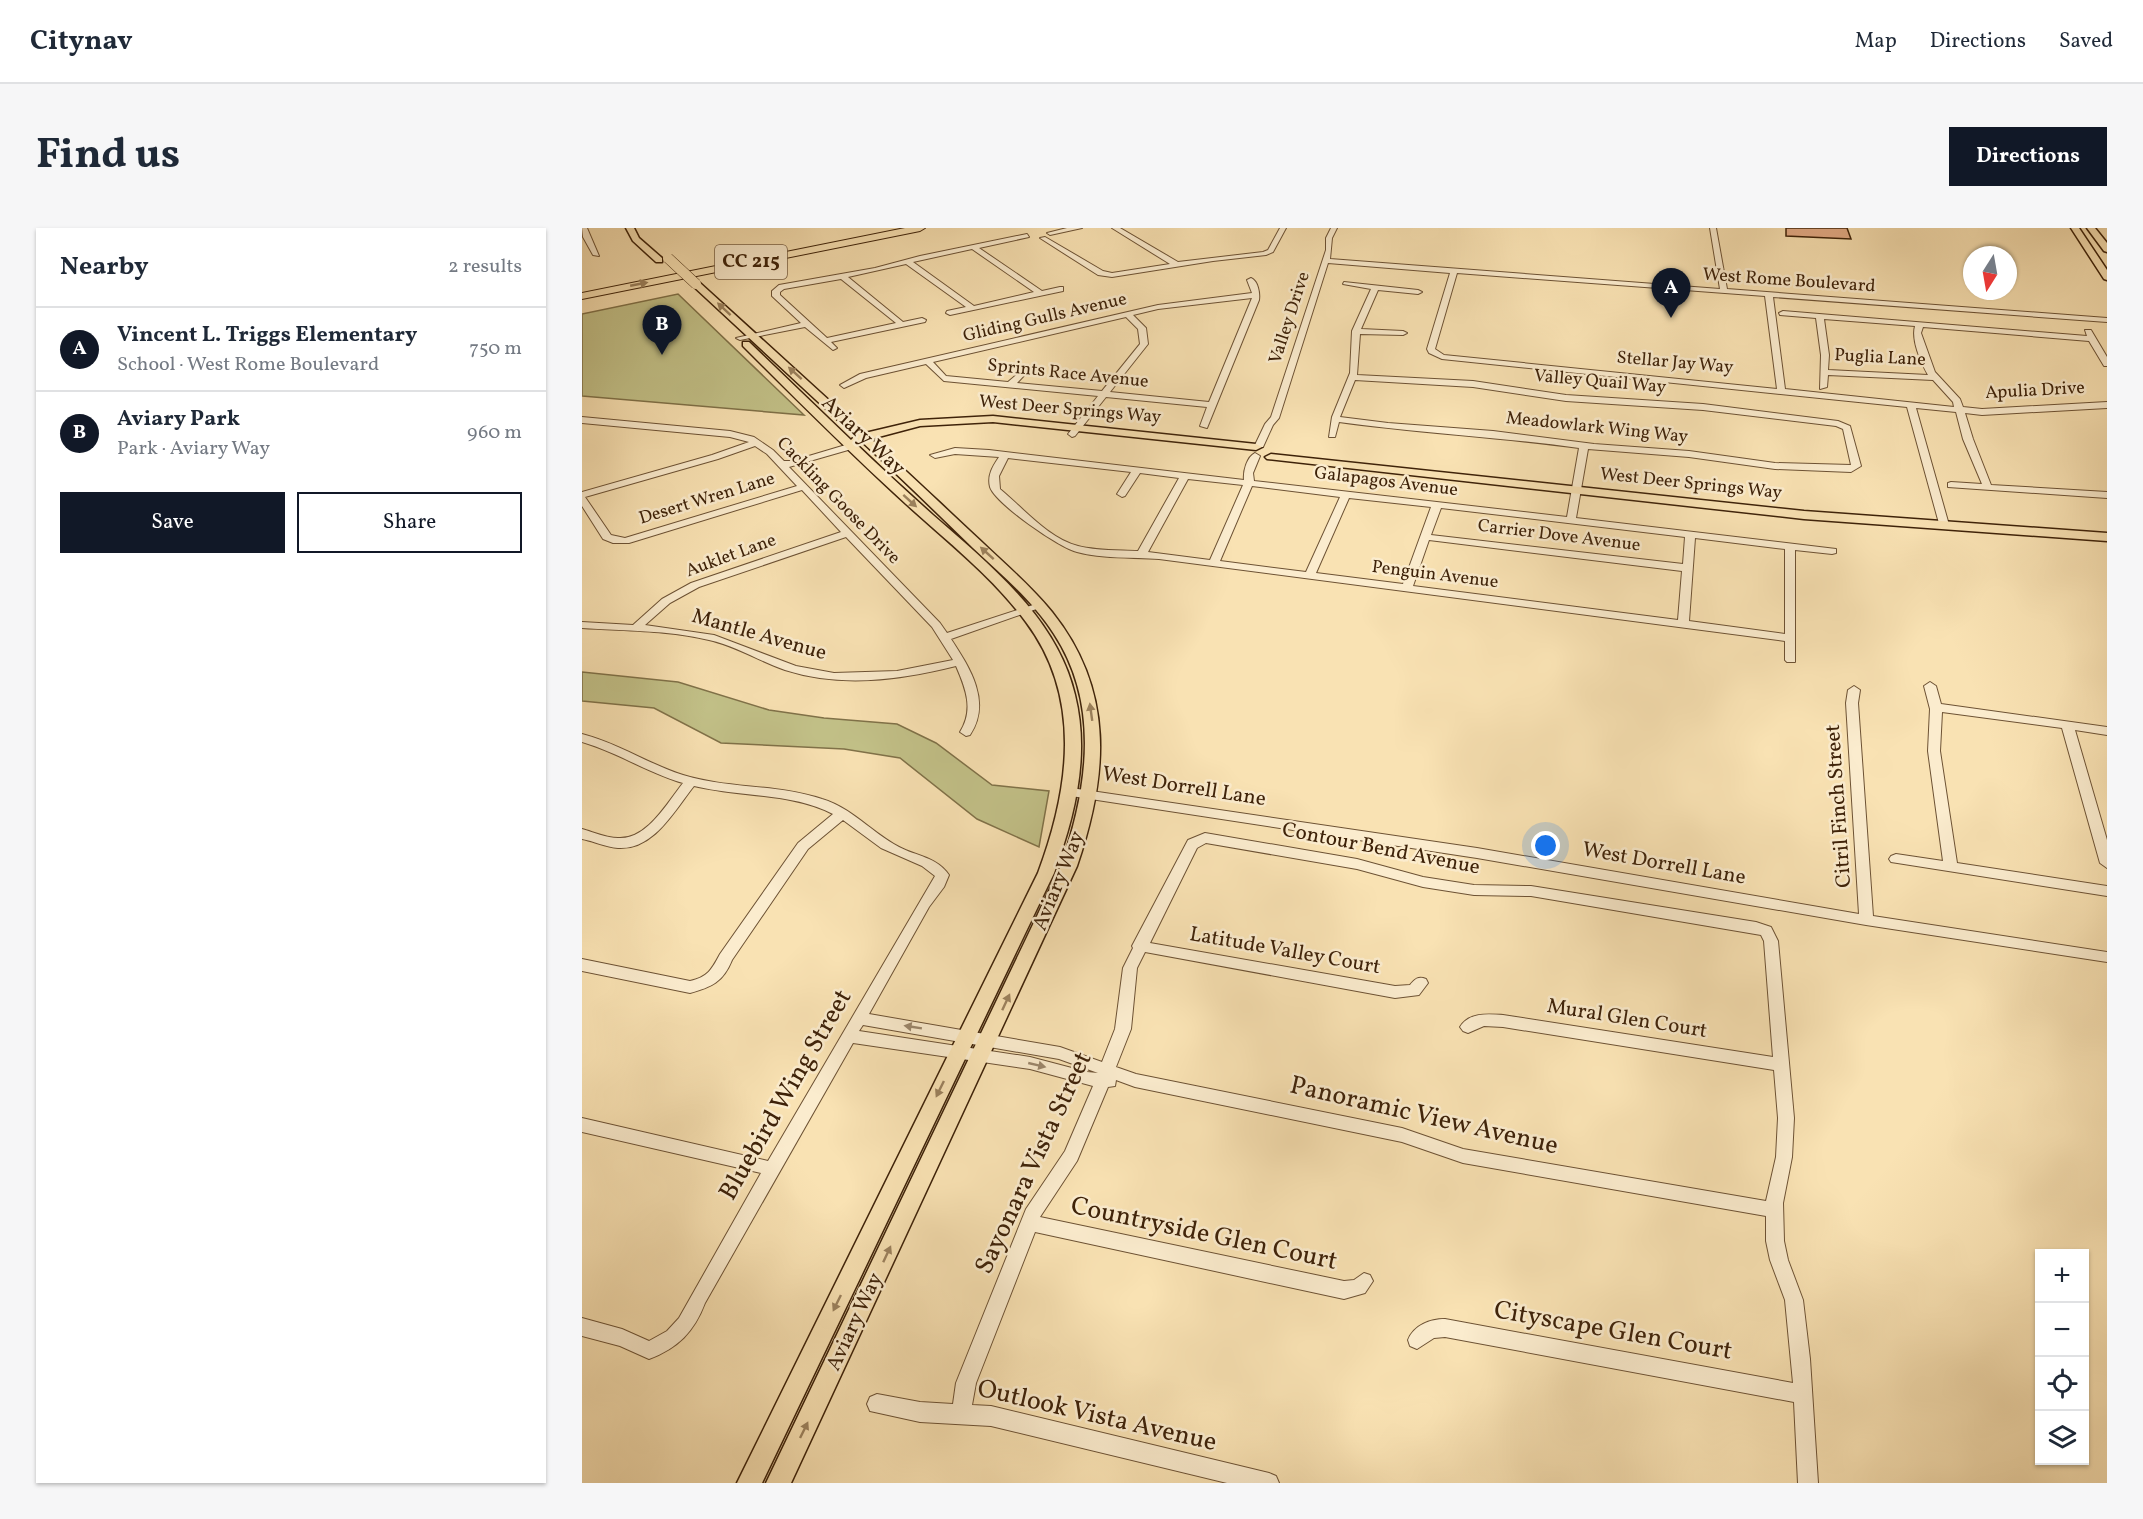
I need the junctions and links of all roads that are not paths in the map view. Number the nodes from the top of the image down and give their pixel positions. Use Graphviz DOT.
graph roads {
  1 [pos="584,228"];
  2 [pos="630,228"];
  3 [pos="920,228"];
  4 [pos="1079,228"];
  5 [pos="1115,228"];
  6 [pos="1282,228"];
  7 [pos="1334,228"];
  8 [pos="1713,228"];
  9 [pos="2075,228"];
  10 [pos="2091,228"];
  11 [pos="1050,233"];
  12 [pos="646,235"];
  13 [pos="1027,236"];
  14 [pos="1043,238"];
  15 [pos="591,247"];
  16 [pos="973,247"];
  17 [pos="582,249"];
  18 [pos="2107,249"];
  19 [pos="597,255"];
  20 [pos="664,259"];
  21 [pos="1325,261"];
  22 [pos="686,262"];
  23 [pos="908,262"];
  24 [pos="1177,265"];
  25 [pos="651,269"];
  26 [pos="1454,271"];
  27 [pos="842,276"];
  28 [pos="2107,276"];
  29 [pos="1251,280"];
  30 [pos="691,285"];
  31 [pos="1347,285"];
  32 [pos="1376,287"];
  33 [pos="1059,289"];
  34 [pos="1724,291"];
  35 [pos="1419,292"];
  36 [pos="1040,293"];
  37 [pos="1256,295"];
  38 [pos="1769,295"];
  39 [pos="582,296"];
  40 [pos="972,308"];
  41 [pos="950,313"];
  42 [pos="1783,313"];
  43 [pos="1128,314"];
  44 [pos="1820,316"];
  45 [pos="922,320"];
  46 [pos="2107,320"];
  47 [pos="805,322"];
  48 [pos="900,324"];
  49 [pos="1920,324"];
  50 [pos="2086,328"];
  51 [pos="1356,331"];
  52 [pos="1403,333"];
  53 [pos="752,335"];
  54 [pos="740,338"];
  55 [pos="2092,339"];
  56 [pos="825,341"];
  57 [pos="833,348"];
  58 [pos="928,361"];
  59 [pos="2107,364"];
  60 [pos="1028,367"];
  61 [pos="1824,372"];
  62 [pos="1353,377"];
  63 [pos="1936,378"];
  64 [pos="844,385"];
  65 [pos="1010,385"];
  66 [pos="1823,387"];
  67 [pos="1781,390"];
  68 [pos="1104,394"];
  69 [pos="1910,403"];
  70 [pos="2107,403"];
  71 [pos="1212,405"];
  72 [pos="1959,407"];
  73 [pos="1336,419"];
  74 [pos="584,422"];
  75 [pos="1204,426"];
  76 [pos="1075,430"];
  77 [pos="1332,435"];
  78 [pos="866,439"];
  79 [pos="756,442"];
  80 [pos="849,444"];
  81 [pos="1584,446"];
  82 [pos="1264,451"];
  83 [pos="935,455"];
  84 [pos="1005,455"];
  85 [pos="782,464"];
  86 [pos="1854,468"];
  87 [pos="1137,470"];
  88 [pos="1185,476"];
  89 [pos="1249,480"];
  90 [pos="1578,486"];
  91 [pos="1951,486"];
  92 [pos="804,487"];
  93 [pos="1988,488"];
  94 [pos="1122,494"];
  95 [pos="1346,494"];
  96 [pos="2107,495"];
  97 [pos="582,497"];
  98 [pos="1437,505"];
  99 [pos="1570,521"];
  100 [pos="1943,521"];
  101 [pos="2107,529"];
  102 [pos="848,533"];
  103 [pos="1690,535"];
  104 [pos="1426,537"];
  105 [pos="2107,537"];
  106 [pos="1790,547"];
  107 [pos="1832,551"];
  108 [pos="1142,554"];
  109 [pos="1214,563"];
  110 [pos="1688,568"];
  111 [pos="1309,576"];
  112 [pos="1407,588"];
  113 [pos="1037,602"];
  114 [pos="1021,608"];
  115 [pos="1683,624"];
  116 [pos="582,626"];
  117 [pos="636,628"];
  118 [pos="942,634"];
  119 [pos="1791,638"];
  120 [pos="1791,660"];
  121 [pos="959,662"];
  122 [pos="1930,686"];
  123 [pos="1854,690"];
  124 [pos="1935,708"];
  125 [pos="2067,725"];
  126 [pos="2107,731"];
  127 [pos="966,732"];
  128 [pos="582,738"];
  129 [pos="692,782"];
  130 [pos="1081,793"];
  131 [pos="842,813"];
  132 [pos="582,834"];
  133 [pos="1199,840"];
  134 [pos="1896,859"];
  135 [pos="2107,863"];
  136 [pos="1951,868"];
  137 [pos="2107,891"];
  138 [pos="1866,920"];
  139 [pos="1139,946"];
  140 [pos="2107,957"];
  141 [pos="582,965"];
  142 [pos="1420,983"];
  143 [pos="859,1018"];
  144 [pos="1468,1027"];
  145 [pos="849,1036"];
  146 [pos="963,1044"];
  147 [pos="984,1047"];
  148 [pos="1782,1065"];
  149 [pos="1104,1075"];
  150 [pos="582,1125"];
  151 [pos="773,1169"];
  152 [pos="1774,1209"];
  153 [pos="1030,1223"];
  154 [pos="1364,1281"];
  155 [pos="582,1327"];
  156 [pos="1417,1340"];
  157 [pos="1803,1394"];
  158 [pos="877,1404"];
  159 [pos="961,1413"];
  160 [pos="749,1483"];
  161 [pos="778,1483"];
  162 [pos="1269,1483"];
  163 [pos="1808,1483"];
  1 -- 15 [label="street"];
  2 -- 20 [label="main road, Aviary Way"];
  39 -- 3 [label="highway, CC 215, one-way"];
  4 -- 11 [label="street"];
  5 -- 24 [label="street"];
  6 -- 24 [label="street"];
  7 -- 21 [label="street, Valley Drive"];
  8 -- 34 [label="street"];
  9 -- 28 [label="main road"];
  10 -- 18 [label="main road"];
  11 -- 13 [label="street"];
  11 -- 14 [label="street"];
  12 -- 20 [label="main road, Aviary Way"];
  13 -- 14 [label="street"];
  13 -- 16 [label="street"];
  14 -- 24 [label="street"];
  15 -- 17 [label="street"];
  15 -- 19 [label="street"];
  16 -- 23 [label="street"];
  16 -- 36 [label="street"];
  20 -- 30 [label="main road, Aviary Way"];
  21 -- 26 [label="street, West Rome Boulevard"];
  21 -- 82 [label="street, Valley Drive"];
  22 -- 25 [label="highway, CC 215"];
  23 -- 27 [label="street"];
  23 -- 40 [label="street"];
  26 -- 34 [label="street, West Rome Boulevard"];
  26 -- 67 [label="street, Stellar Jay Way"];
  27 -- 47 [label="street"];
  27 -- 48 [label="street"];
  29 -- 37 [label="street"];
  53 -- 30 [label="main road, Aviary Way, one-way"];
  30 -- 54 [label="main road, Aviary Way"];
  31 -- 32 [label="street"];
  32 -- 35 [label="street"];
  32 -- 51 [label="street"];
  33 -- 36 [label="street"];
  34 -- 38 [label="street, West Rome Boulevard"];
  36 -- 40 [label="street"];
  37 -- 43 [label="street, Gliding Gulls Avenue"];
  37 -- 71 [label="street"];
  38 -- 46 [label="street, West Rome Boulevard"];
  38 -- 67 [label="street"];
  40 -- 41 [label="street"];
  42 -- 44 [label="street"];
  43 -- 58 [label="street, Gliding Gulls Avenue"];
  43 -- 68 [label="street"];
  44 -- 49 [label="street"];
  44 -- 61 [label="street"];
  45 -- 48 [label="street"];
  47 -- 53 [label="street"];
  47 -- 56 [label="street"];
  48 -- 56 [label="street"];
  49 -- 55 [label="street"];
  49 -- 63 [label="street"];
  50 -- 55 [label="street"];
  51 -- 52 [label="street"];
  51 -- 62 [label="street"];
  53 -- 54 [label="street"];
  78 -- 53 [label="main road, Aviary Way, one-way"];
  54 -- 80 [label="main road, Aviary Way"];
  55 -- 59 [label="street"];
  56 -- 57 [label="street"];
  58 -- 64 [label="street, Gliding Gulls Avenue"];
  58 -- 65 [label="street, Sprints Race Avenue"];
  60 -- 65 [label="street"];
  61 -- 63 [label="street, Puglia Lane"];
  61 -- 66 [label="street"];
  62 -- 73 [label="street"];
  62 -- 86 [label="street, Valley Quail Way"];
  63 -- 72 [label="street"];
  65 -- 68 [label="street, Sprints Race Avenue"];
  67 -- 69 [label="street, Stellar Jay Way"];
  68 -- 71 [label="street, Sprints Race Avenue"];
  68 -- 76 [label="street"];
  69 -- 72 [label="street, Apulia Drive"];
  69 -- 100 [label="street"];
  70 -- 72 [label="street, Apulia Drive"];
  71 -- 75 [label="street"];
  72 -- 93 [label="street"];
  73 -- 77 [label="street"];
  73 -- 81 [label="street, Meadowlark Wing Way"];
  74 -- 79 [label="street, Cackling Goose Drive"];
  76 -- 78 [label="main road, West Deer Springs Way"];
  76 -- 82 [label="main road, West Deer Springs Way"];
  78 -- 80 [label="main road, West Deer Springs Way"];
  113 -- 78 [label="main road, Aviary Way, one-way"];
  79 -- 85 [label="street, Cackling Goose Drive"];
  79 -- 97 [label="street"];
  80 -- 85 [label="street"];
  80 -- 114 [label="main road, Aviary Way, one-way"];
  81 -- 86 [label="street, Meadowlark Wing Way"];
  81 -- 90 [label="street"];
  82 -- 89 [label="street"];
  82 -- 90 [label="main road, West Deer Springs Way"];
  83 -- 84 [label="street, Galapagos Avenue"];
  84 -- 87 [label="street, Galapagos Avenue"];
  84 -- 108 [label="street, Penguin Avenue"];
  85 -- 92 [label="street, Cackling Goose Drive"];
  87 -- 88 [label="street, Galapagos Avenue"];
  87 -- 94 [label="street"];
  88 -- 89 [label="street, Galapagos Avenue"];
  88 -- 108 [label="street"];
  89 -- 95 [label="street, Galapagos Avenue"];
  89 -- 109 [label="street"];
  90 -- 99 [label="street"];
  90 -- 100 [label="main road, West Deer Springs Way"];
  91 -- 93 [label="street"];
  92 -- 97 [label="street, Desert Wren Lane"];
  92 -- 102 [label="street, Cackling Goose Drive"];
  93 -- 96 [label="street"];
  95 -- 98 [label="street, Galapagos Avenue"];
  95 -- 111 [label="street"];
  98 -- 99 [label="street, Galapagos Avenue"];
  98 -- 104 [label="street"];
  99 -- 103 [label="street, Galapagos Avenue"];
  100 -- 101 [label="main road, West Deer Springs Way"];
  100 -- 105 [label="main road, West Deer Springs Way"];
  102 -- 117 [label="street, Auklet Lane"];
  102 -- 118 [label="street, Cackling Goose Drive"];
  103 -- 106 [label="street, Galapagos Avenue"];
  103 -- 110 [label="street"];
  104 -- 110 [label="street, Carrier Dove Avenue"];
  104 -- 112 [label="street"];
  106 -- 107 [label="street, Galapagos Avenue"];
  106 -- 119 [label="street"];
  108 -- 109 [label="street, Penguin Avenue"];
  109 -- 111 [label="street, Penguin Avenue"];
  110 -- 115 [label="street"];
  111 -- 112 [label="street, Penguin Avenue"];
  112 -- 115 [label="street, Penguin Avenue"];
  113 -- 114 [label="street"];
  130 -- 113 [label="main road, Aviary Way, one-way"];
  114 -- 118 [label="street"];
  114 -- 130 [label="main road, Aviary Way"];
  115 -- 119 [label="street, Penguin Avenue"];
  116 -- 117 [label="street, Mantle Avenue"];
  117 -- 121 [label="street, Mantle Avenue"];
  118 -- 121 [label="street, Cackling Goose Drive"];
  119 -- 120 [label="street"];
  121 -- 127 [label="street, Cackling Goose Drive"];
  122 -- 124 [label="street"];
  123 -- 138 [label="street, Citril Finch Street"];
  124 -- 125 [label="street"];
  124 -- 136 [label="street"];
  125 -- 126 [label="street"];
  125 -- 135 [label="street"];
  128 -- 129 [label="street"];
  129 -- 131 [label="street"];
  129 -- 132 [label="street"];
  130 -- 138 [label="street, West Dorrell Lane"];
  130 -- 146 [label="main road, Aviary Way"];
  147 -- 130 [label="main road, Aviary Way, one-way"];
  131 -- 141 [label="street"];
  131 -- 143 [label="street, Bluebird Wing Street"];
  133 -- 139 [label="street, Sayonara Vista Street"];
  133 -- 148 [label="street, Contour Bend Avenue"];
  134 -- 136 [label="street"];
  136 -- 137 [label="street"];
  138 -- 140 [label="street, West Dorrell Lane"];
  139 -- 142 [label="street, Latitude Valley Court"];
  139 -- 149 [label="street, Sayonara Vista Street"];
  143 -- 145 [label="street, Bluebird Wing Street"];
  146 -- 143 [label="street, one-way"];
  144 -- 148 [label="street, Mural Glen Court"];
  145 -- 146 [label="street"];
  145 -- 151 [label="street, Bluebird Wing Street"];
  146 -- 147 [label="street, Panoramic View Avenue"];
  146 -- 160 [label="main road, Aviary Way, one-way"];
  147 -- 149 [label="street, Panoramic View Avenue"];
  161 -- 147 [label="main road, Aviary Way, one-way"];
  148 -- 152 [label="street"];
  149 -- 152 [label="street, Panoramic View Avenue"];
  149 -- 153 [label="street, Sayonara Vista Street"];
  150 -- 151 [label="street"];
  151 -- 155 [label="street, Bluebird Wing Street"];
  152 -- 157 [label="street"];
  153 -- 154 [label="street, Countryside Glen Court"];
  153 -- 159 [label="street, Sayonara Vista Street"];
  156 -- 157 [label="street, Cityscape Glen Court"];
  157 -- 163 [label="street"];
  158 -- 159 [label="street, Outlook Vista Avenue"];
  159 -- 162 [label="street, Outlook Vista Avenue"];
}
